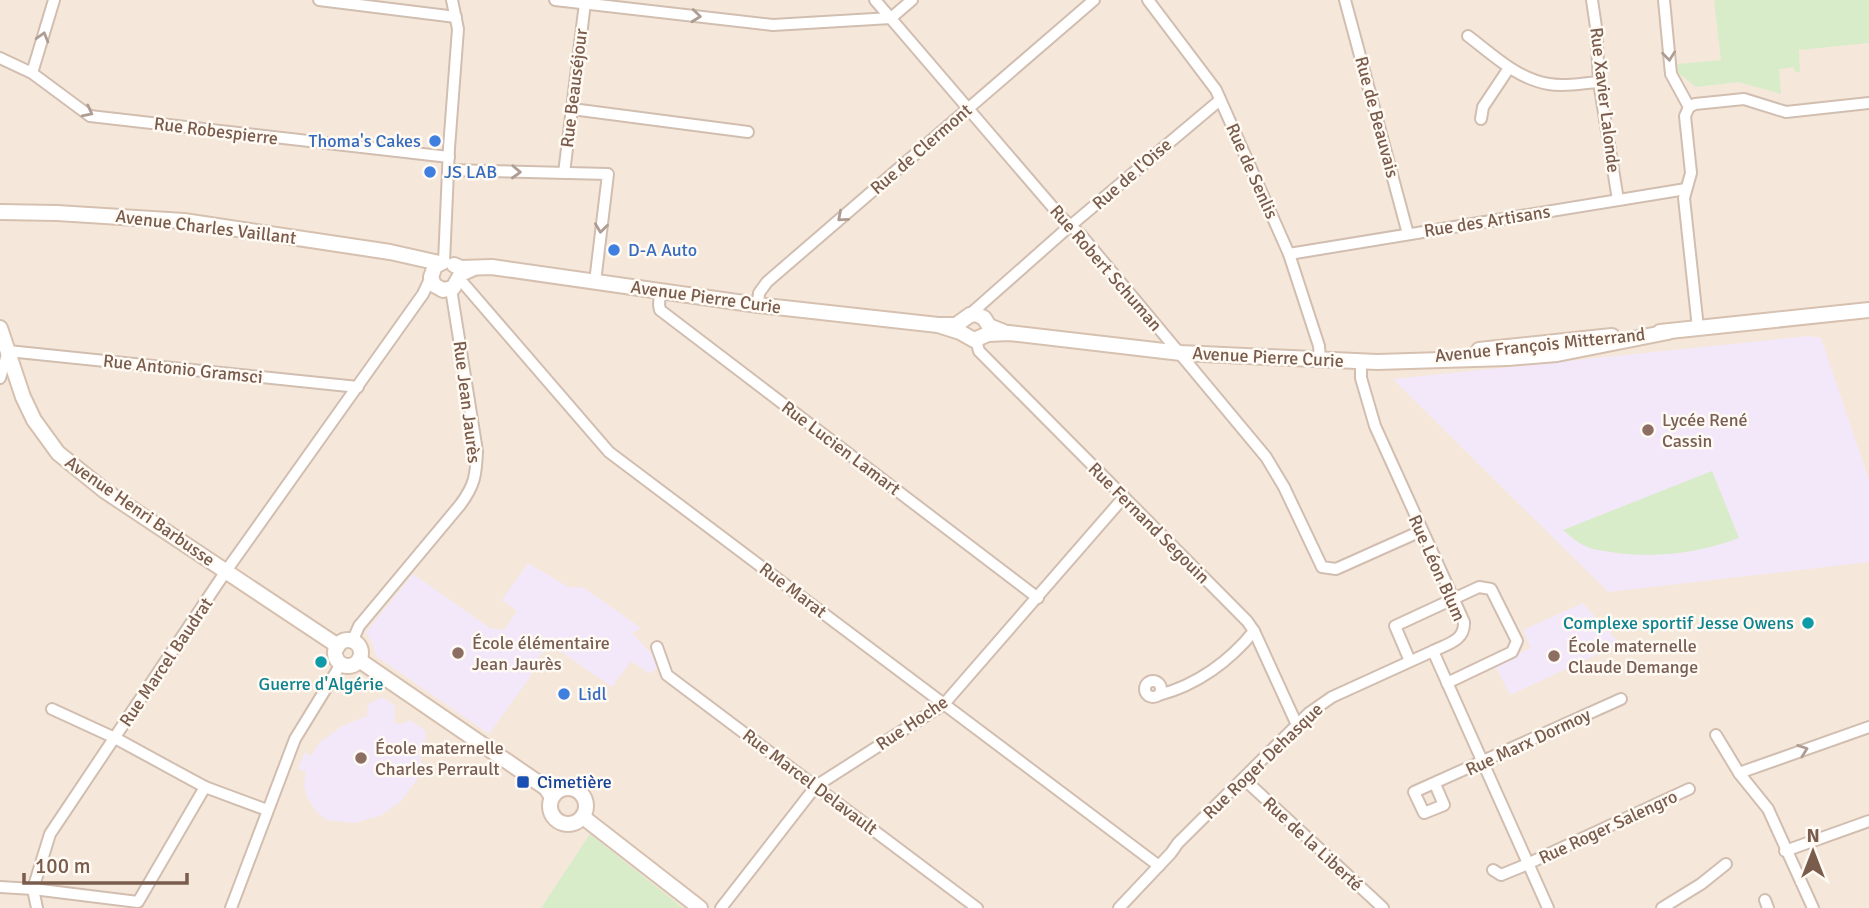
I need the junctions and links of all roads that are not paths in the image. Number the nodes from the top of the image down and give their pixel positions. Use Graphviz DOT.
graph roads {
  1 [pos="54,0"];
  2 [pos="318,0"];
  3 [pos="452,0"];
  4 [pos="555,0"];
  5 [pos="876,0"];
  6 [pos="912,0"];
  7 [pos="1094,0"];
  8 [pos="1148,0"];
  9 [pos="1345,0"];
  10 [pos="1592,0"];
  11 [pos="1664,0"];
  12 [pos="584,4"];
  13 [pos="457,17"];
  14 [pos="891,18"];
  15 [pos="1468,36"];
  16 [pos="0,58"];
  17 [pos="1509,68"];
  18 [pos="32,73"];
  19 [pos="1599,82"];
  20 [pos="1220,100"];
  21 [pos="1869,103"];
  22 [pos="1689,107"];
  23 [pos="572,109"];
  24 [pos="968,109"];
  25 [pos="1480,119"];
  26 [pos="748,132"];
  27 [pos="449,157"];
  28 [pos="448,170"];
  29 [pos="564,173"];
  30 [pos="1686,189"];
  31 [pos="1618,200"];
  32 [pos="0,212"];
  33 [pos="1071,226"];
  34 [pos="1408,234"];
  35 [pos="1289,254"];
  36 [pos="449,276"];
  37 [pos="595,282"];
  38 [pos="660,291"];
  39 [pos="758,304"];
  40 [pos="1869,310"];
  41 [pos="976,324"];
  42 [pos="0,328"];
  43 [pos="1698,328"];
  44 [pos="8,351"];
  45 [pos="1181,353"];
  46 [pos="1320,360"];
  47 [pos="1361,362"];
  48 [pos="0,378"];
  49 [pos="358,387"];
  50 [pos="1124,497"];
  51 [pos="1421,531"];
  52 [pos="226,571"];
  53 [pos="1038,598"];
  54 [pos="1454,599"];
  55 [pos="1254,631"];
  56 [pos="345,644"];
  57 [pos="657,647"];
  58 [pos="1433,650"];
  59 [pos="359,660"];
  60 [pos="1410,661"];
  61 [pos="341,664"];
  62 [pos="1447,683"];
  63 [pos="1159,695"];
  64 [pos="1621,699"];
  65 [pos="944,704"];
  66 [pos="52,709"];
  67 [pos="1297,725"];
  68 [pos="1869,727"];
  69 [pos="1716,735"];
  70 [pos="115,738"];
  71 [pos="1482,763"];
  72 [pos="1739,773"];
  73 [pos="1244,779"];
  74 [pos="1435,784"];
  75 [pos="816,786"];
  76 [pos="205,787"];
  77 [pos="1689,789"];
  78 [pos="552,797"];
  79 [pos="267,810"];
  80 [pos="583,817"];
  81 [pos="1869,821"];
  82 [pos="1785,851"];
  83 [pos="1726,863"];
  84 [pos="1527,864"];
  85 [pos="1159,866"];
  86 [pos="1493,870"];
  87 [pos="0,887"];
  88 [pos="33,889"];
  89 [pos="37,908"];
  90 [pos="231,908"];
  91 [pos="700,908"];
  92 [pos="721,908"];
  93 [pos="977,908"];
  94 [pos="1119,908"];
  95 [pos="1383,908"];
  96 [pos="1548,908"];
  97 [pos="1662,908"];
  98 [pos="1813,908"];
  18 -- 1 [label="street, one-way"];
  2 -- 13 [label="street"];
  3 -- 13 [label="street, Rue Jean Jaurès"];
  4 -- 12 [label="street"];
  5 -- 14 [label="street, Rue Robert Schuman"];
  6 -- 14 [label="street"];
  7 -- 24 [label="street, Rue de Clermont"];
  8 -- 20 [label="street, Rue de Senlis"];
  9 -- 34 [label="street, Rue de Beauvais"];
  10 -- 19 [label="street, Rue Xavier Lalonde"];
  11 -- 22 [label="street, one-way"];
  12 -- 14 [label="street, one-way"];
  12 -- 23 [label="street, Rue Beauséjour"];
  13 -- 27 [label="street, Rue Jean Jaurès"];
  14 -- 24 [label="street, Rue Robert Schuman"];
  15 -- 17 [label="street"];
  16 -- 18 [label="street, Rue Robespierre"];
  17 -- 19 [label="street"];
  17 -- 25 [label="street"];
  18 -- 27 [label="street, Rue Robespierre, one-way"];
  19 -- 31 [label="street, Rue Xavier Lalonde"];
  20 -- 33 [label="street, Rue de l'Oise"];
  20 -- 35 [label="street, Rue de Senlis"];
  21 -- 22 [label="street"];
  22 -- 30 [label="street"];
  23 -- 26 [label="street"];
  23 -- 29 [label="street, Rue Beauséjour"];
  24 -- 33 [label="street, Rue Robert Schuman"];
  24 -- 39 [label="street, Rue de Clermont, one-way"];
  27 -- 28 [label="street, Rue Jean Jaurès"];
  28 -- 29 [label="street, one-way"];
  28 -- 36 [label="street, Rue Jean Jaurès"];
  29 -- 37 [label="street, one-way"];
  30 -- 31 [label="street, Rue des Artisans"];
  30 -- 43 [label="street"];
  31 -- 34 [label="street, Rue des Artisans"];
  32 -- 36 [label="main road, Avenue Charles Vaillant"];
  33 -- 41 [label="street, Rue de l'Oise"];
  33 -- 45 [label="street, Rue Robert Schuman"];
  34 -- 35 [label="street, Rue des Artisans"];
  35 -- 46 [label="street, Rue de Senlis"];
  36 -- 37 [label="main road, Avenue Pierre Curie"];
  36 -- 49 [label="street, Rue Marcel Baudrat"];
  36 -- 56 [label="street, Rue Jean Jaurès"];
  36 -- 65 [label="street, Rue Marat"];
  37 -- 38 [label="main road, Avenue Pierre Curie"];
  38 -- 39 [label="main road, Avenue Pierre Curie"];
  38 -- 53 [label="street, Rue Lucien Lamart"];
  39 -- 41 [label="main road, Avenue Pierre Curie"];
  40 -- 43 [label="main road, Avenue François Mitterrand"];
  41 -- 45 [label="main road, Avenue Pierre Curie"];
  41 -- 50 [label="street, Rue Fernand Segouin"];
  42 -- 44 [label="main road, Avenue Henri Barbusse"];
  43 -- 47 [label="main road, Avenue François Mitterrand"];
  44 -- 48 [label="street"];
  44 -- 49 [label="street, Rue Antonio Gramsci"];
  44 -- 52 [label="main road, Avenue Henri Barbusse"];
  45 -- 46 [label="main road, Avenue Pierre Curie"];
  45 -- 51 [label="street, Rue Robert Schuman"];
  46 -- 47 [label="main road, Avenue Pierre Curie"];
  47 -- 51 [label="street, Rue Léon Blum"];
  49 -- 52 [label="street, Rue Marcel Baudrat"];
  50 -- 53 [label="street, Rue Hoche"];
  50 -- 55 [label="street, Rue Fernand Segouin"];
  51 -- 54 [label="street, Rue Léon Blum"];
  52 -- 56 [label="main road, Avenue Henri Barbusse"];
  52 -- 70 [label="street, Rue Marcel Baudrat"];
  53 -- 65 [label="street, Rue Hoche"];
  54 -- 58 [label="street, Rue Léon Blum"];
  54 -- 60 [label="street"];
  54 -- 62 [label="street"];
  55 -- 63 [label="street"];
  55 -- 67 [label="street, Rue Fernand Segouin"];
  56 -- 59 [label="main road"];
  56 -- 61 [label="main road"];
  57 -- 75 [label="street, Rue Marcel Delavault"];
  58 -- 60 [label="street, Rue Roger Dehasque"];
  58 -- 62 [label="street"];
  59 -- 61 [label="main road"];
  59 -- 78 [label="main road"];
  60 -- 67 [label="street, Rue Roger Dehasque"];
  61 -- 79 [label="street"];
  62 -- 71 [label="street"];
  64 -- 71 [label="street, Rue Marx Dormoy"];
  65 -- 75 [label="street, Rue Hoche"];
  65 -- 85 [label="street, Rue Marat"];
  66 -- 70 [label="street"];
  67 -- 73 [label="street, Rue Roger Dehasque"];
  72 -- 68 [label="street, one-way"];
  69 -- 72 [label="street"];
  70 -- 76 [label="street"];
  70 -- 88 [label="street, Rue Marcel Baudrat"];
  71 -- 74 [label="street, Rue Marx Dormoy"];
  71 -- 84 [label="street"];
  72 -- 82 [label="street"];
  73 -- 85 [label="street, Rue Roger Dehasque"];
  73 -- 95 [label="street, Rue de la Liberté"];
  75 -- 92 [label="street, Rue Hoche"];
  75 -- 93 [label="street, Rue Marcel Delavault"];
  76 -- 79 [label="street"];
  76 -- 88 [label="street"];
  77 -- 84 [label="street, Rue Roger Salengro"];
  78 -- 80 [label="main road"];
  78 -- 80 [label="main road"];
  79 -- 90 [label="street"];
  80 -- 91 [label="main road"];
  81 -- 82 [label="street"];
  82 -- 98 [label="street"];
  83 -- 97 [label="street"];
  84 -- 86 [label="street, Rue Roger Salengro"];
  84 -- 96 [label="street"];
  85 -- 94 [label="street, Rue Roger Dehasque"];
  87 -- 88 [label="street"];
  88 -- 89 [label="street, Rue Marcel Baudrat"];
}
